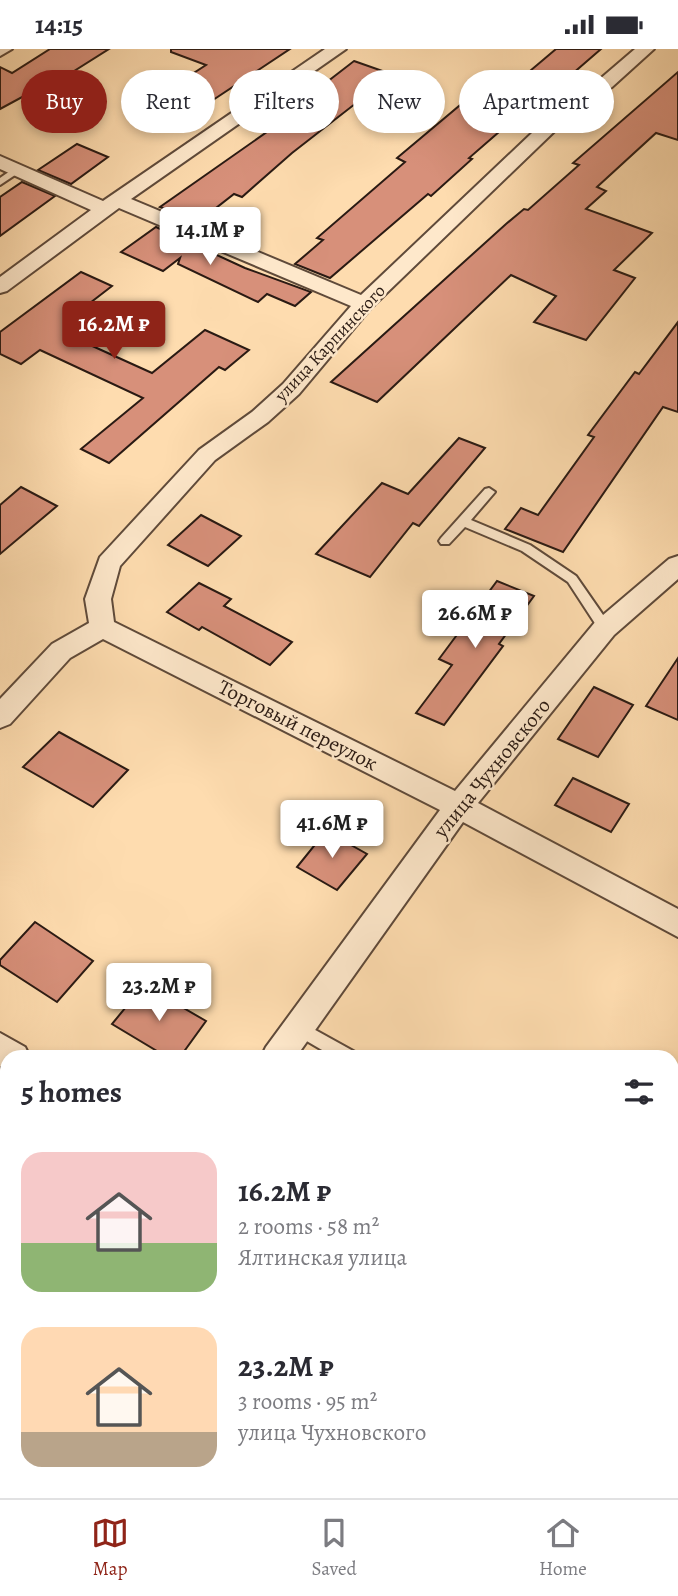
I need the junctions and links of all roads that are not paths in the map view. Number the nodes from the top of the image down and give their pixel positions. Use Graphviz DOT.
graph roads {
  1 [pos="337,49"];
  2 [pos="645,49"];
  3 [pos="5,172"];
  4 [pos="111,204"];
  5 [pos="0,287"];
  6 [pos="364,304"];
  7 [pos="489,492"];
  8 [pos="463,521"];
  9 [pos="445,541"];
  10 [pos="678,565"];
  11 [pos="102,627"];
  12 [pos="605,628"];
  13 [pos="0,717"];
  14 [pos="459,806"];
  15 [pos="678,924"];
  16 [pos="299,1028"];
  17 [pos="282,1050"];
  18 [pos="337,1050"];
  1 -- 4 [label="street"];
  2 -- 6 [label="street, улица Карпинского"];
  3 -- 4 [label="street"];
  4 -- 5 [label="street"];
  4 -- 6 [label="street"];
  6 -- 11 [label="street, улица Карпинского"];
  7 -- 8 [label="lane"];
  8 -- 9 [label="lane"];
  8 -- 12 [label="lane"];
  10 -- 12 [label="street, улица Чухновского"];
  11 -- 13 [label="street"];
  11 -- 14 [label="street, Торговый переулок"];
  12 -- 14 [label="street, улица Чухновского"];
  14 -- 15 [label="street, Торговый переулок"];
  14 -- 16 [label="street, улица Чухновского"];
  16 -- 17 [label="street, улица Чухновского"];
  16 -- 18 [label="lane"];
}
